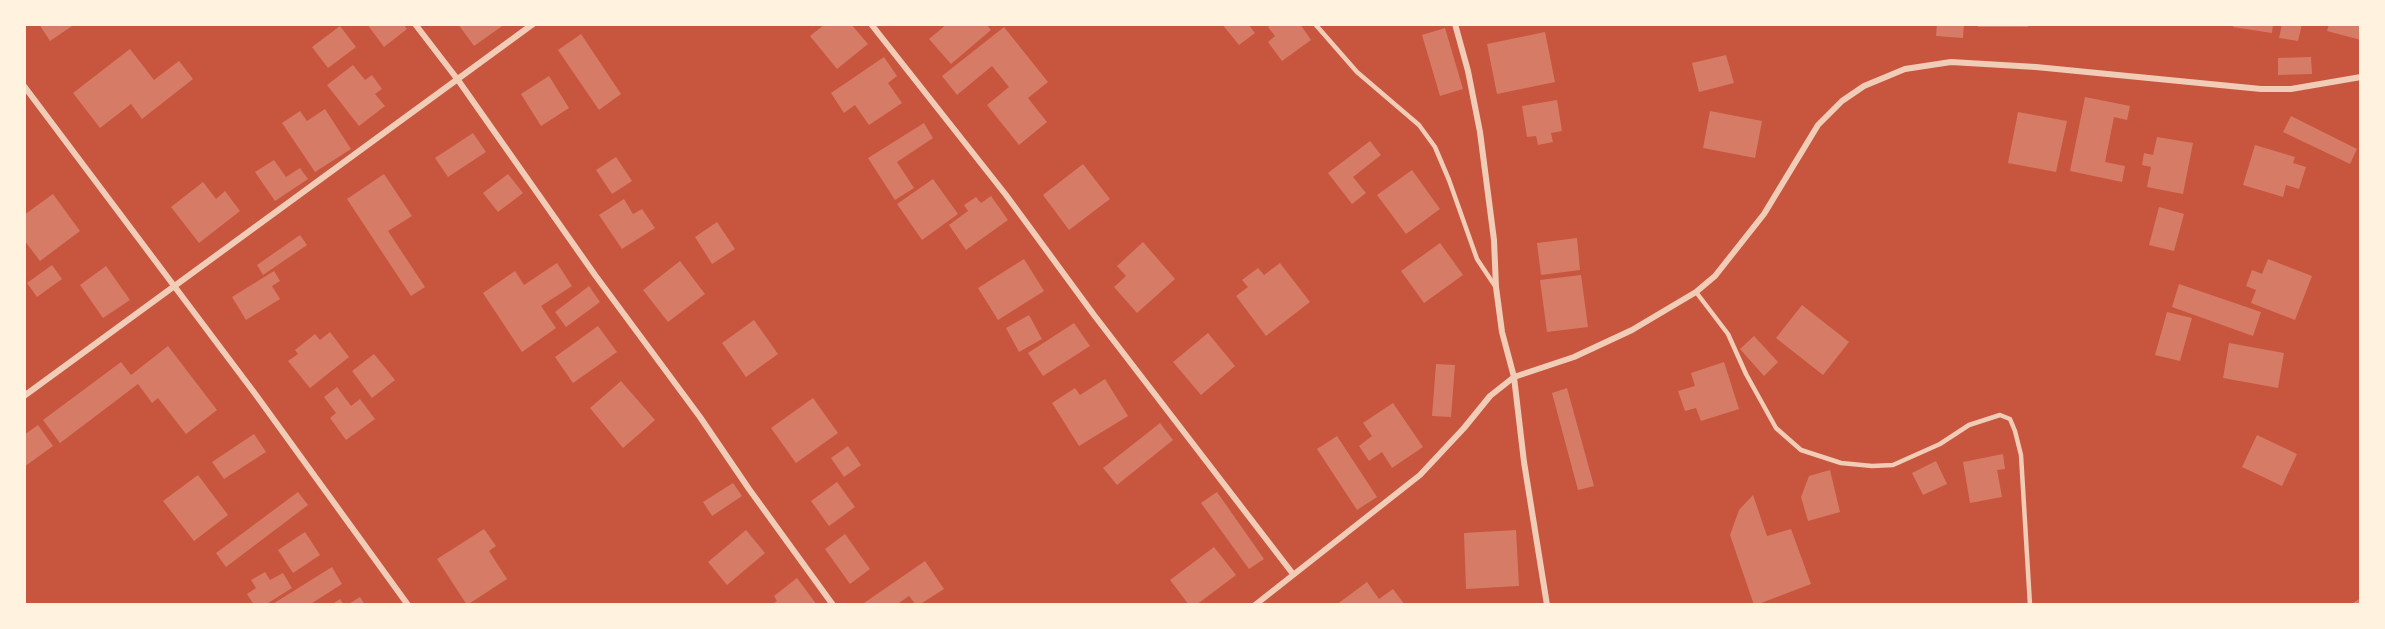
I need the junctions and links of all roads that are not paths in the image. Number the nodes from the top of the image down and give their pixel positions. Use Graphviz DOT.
graph roads {
  1 [pos="415,24"];
  2 [pos="533,24"];
  3 [pos="871,24"];
  4 [pos="1315,24"];
  5 [pos="1455,24"];
  6 [pos="2361,77"];
  7 [pos="458,80"];
  8 [pos="24,86"];
  9 [pos="176,287"];
  10 [pos="1496,287"];
  11 [pos="1696,292"];
  12 [pos="1514,377"];
  13 [pos="24,396"];
  14 [pos="1293,574"];
  15 [pos="408,605"];
  16 [pos="833,605"];
  17 [pos="1255,605"];
  18 [pos="1547,605"];
  19 [pos="2030,605"];
  1 -- 7 [label="street"];
  2 -- 7 [label="street"];
  3 -- 14 [label="street"];
  4 -- 10 [label="lane"];
  5 -- 10 [label="street"];
  6 -- 11 [label="street"];
  7 -- 9 [label="street"];
  7 -- 16 [label="street"];
  8 -- 9 [label="street"];
  9 -- 13 [label="street"];
  9 -- 15 [label="street"];
  10 -- 12 [label="street"];
  11 -- 12 [label="street"];
  11 -- 19 [label="lane"];
  12 -- 14 [label="street"];
  12 -- 18 [label="street"];
  14 -- 17 [label="street"];
}
